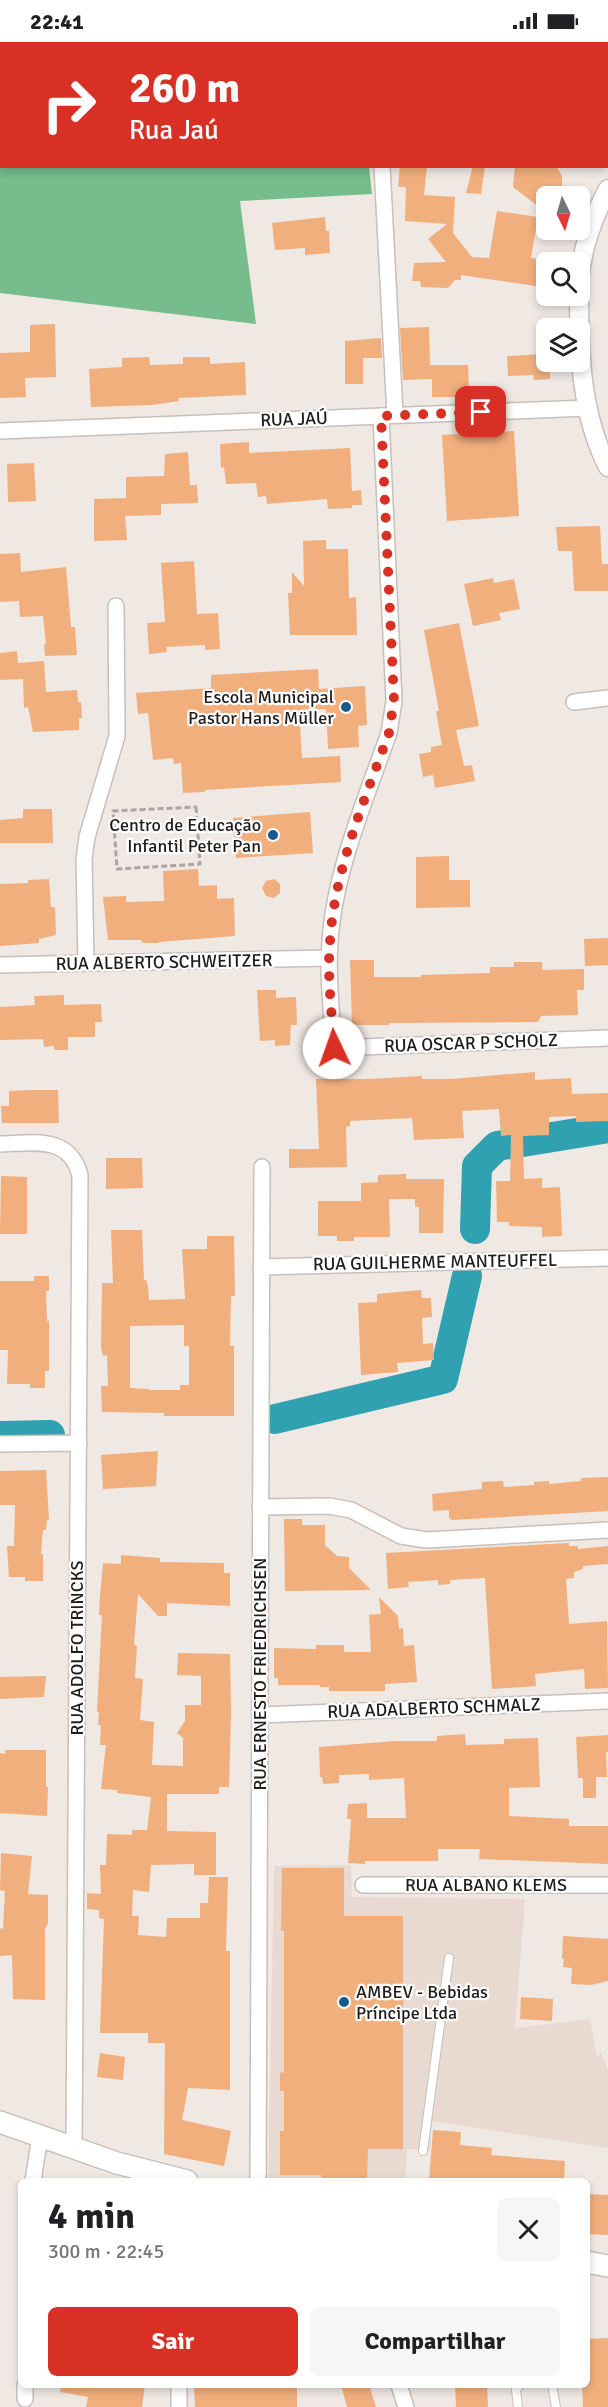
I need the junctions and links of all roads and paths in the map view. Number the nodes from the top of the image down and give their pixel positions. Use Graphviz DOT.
graph roads {
  1 [pos="382,168"];
  2 [pos="608,189"];
  3 [pos="583,252"];
  4 [pos="579,306"];
  5 [pos="588,408"];
  6 [pos="388,415"];
  7 [pos="0,431"];
  8 [pos="608,467"];
  9 [pos="116,606"];
  10 [pos="608,698"];
  11 [pos="574,702"];
  12 [pos="160,808"];
  13 [pos="329,958"];
  14 [pos="86,963"];
  15 [pos="0,965"];
  16 [pos="608,1038"];
  17 [pos="0,1144"];
  18 [pos="262,1167"];
  19 [pos="608,1258"];
  20 [pos="261,1267"];
  21 [pos="79,1443"];
  22 [pos="0,1444"];
  23 [pos="260,1507"];
  24 [pos="608,1530"];
  25 [pos="608,1701"];
  26 [pos="260,1715"];
  27 [pos="363,1885"];
  28 [pos="608,1886"];
  29 [pos="449,1958"];
  30 [pos="0,2122"];
  31 [pos="40,2136"];
  32 [pos="74,2148"];
  33 [pos="423,2151"];
  34 [pos="33,2178"];
  35 [pos="173,2178"];
  36 [pos="258,2178"];
  37 [pos="590,2263"];
  38 [pos="608,2266"];
  39 [pos="179,2388"];
  40 [pos="400,2388"];
  41 [pos="518,2388"];
  42 [pos="553,2388"];
  43 [pos="179,2407"];
  44 [pos="406,2407"];
  45 [pos="518,2407"];
  46 [pos="556,2407"];
  1 -- 6 [label="street"];
  2 -- 3 [label="street"];
  4 -- 5 [label="street"];
  5 -- 6 [label="street, RUA JAÚ"];
  5 -- 8 [label="street"];
  6 -- 7 [label="street, RUA JAÚ"];
  6 -- 13 [label="street"];
  9 -- 14 [label="street"];
  10 -- 11 [label="street"];
  12 -- 12 [label="path"];
  13 -- 14 [label="street, RUA ALBERTO SCHWEITZER"];
  13 -- 16 [label="street, RUA OSCAR P SCHOLZ"];
  14 -- 15 [label="street, RUA ALBERTO SCHWEITZER"];
  17 -- 21 [label="street, RUA ADOLFO TRINCKS"];
  18 -- 20 [label="street, RUA ERNESTO FRIEDRICHSEN"];
  19 -- 20 [label="street, RUA GUILHERME MANTEUFFEL"];
  20 -- 23 [label="street, RUA ERNESTO FRIEDRICHSEN"];
  21 -- 22 [label="street"];
  21 -- 32 [label="street, RUA ADOLFO TRINCKS"];
  23 -- 24 [label="street"];
  23 -- 26 [label="street, RUA ERNESTO FRIEDRICHSEN"];
  25 -- 26 [label="street, RUA ADALBERTO SCHMALZ"];
  26 -- 36 [label="street, RUA ERNESTO FRIEDRICHSEN"];
  27 -- 28 [label="street, RUA ALBANO KLEMS"];
  29 -- 33 [label="lane"];
  30 -- 31 [label="main road"];
  31 -- 32 [label="main road"];
  31 -- 34 [label="street"];
  32 -- 35 [label="main road"];
  37 -- 38 [label="main road"];
  39 -- 43 [label="street"];
  40 -- 44 [label="street"];
  41 -- 45 [label="lane"];
  42 -- 46 [label="lane"];
}
